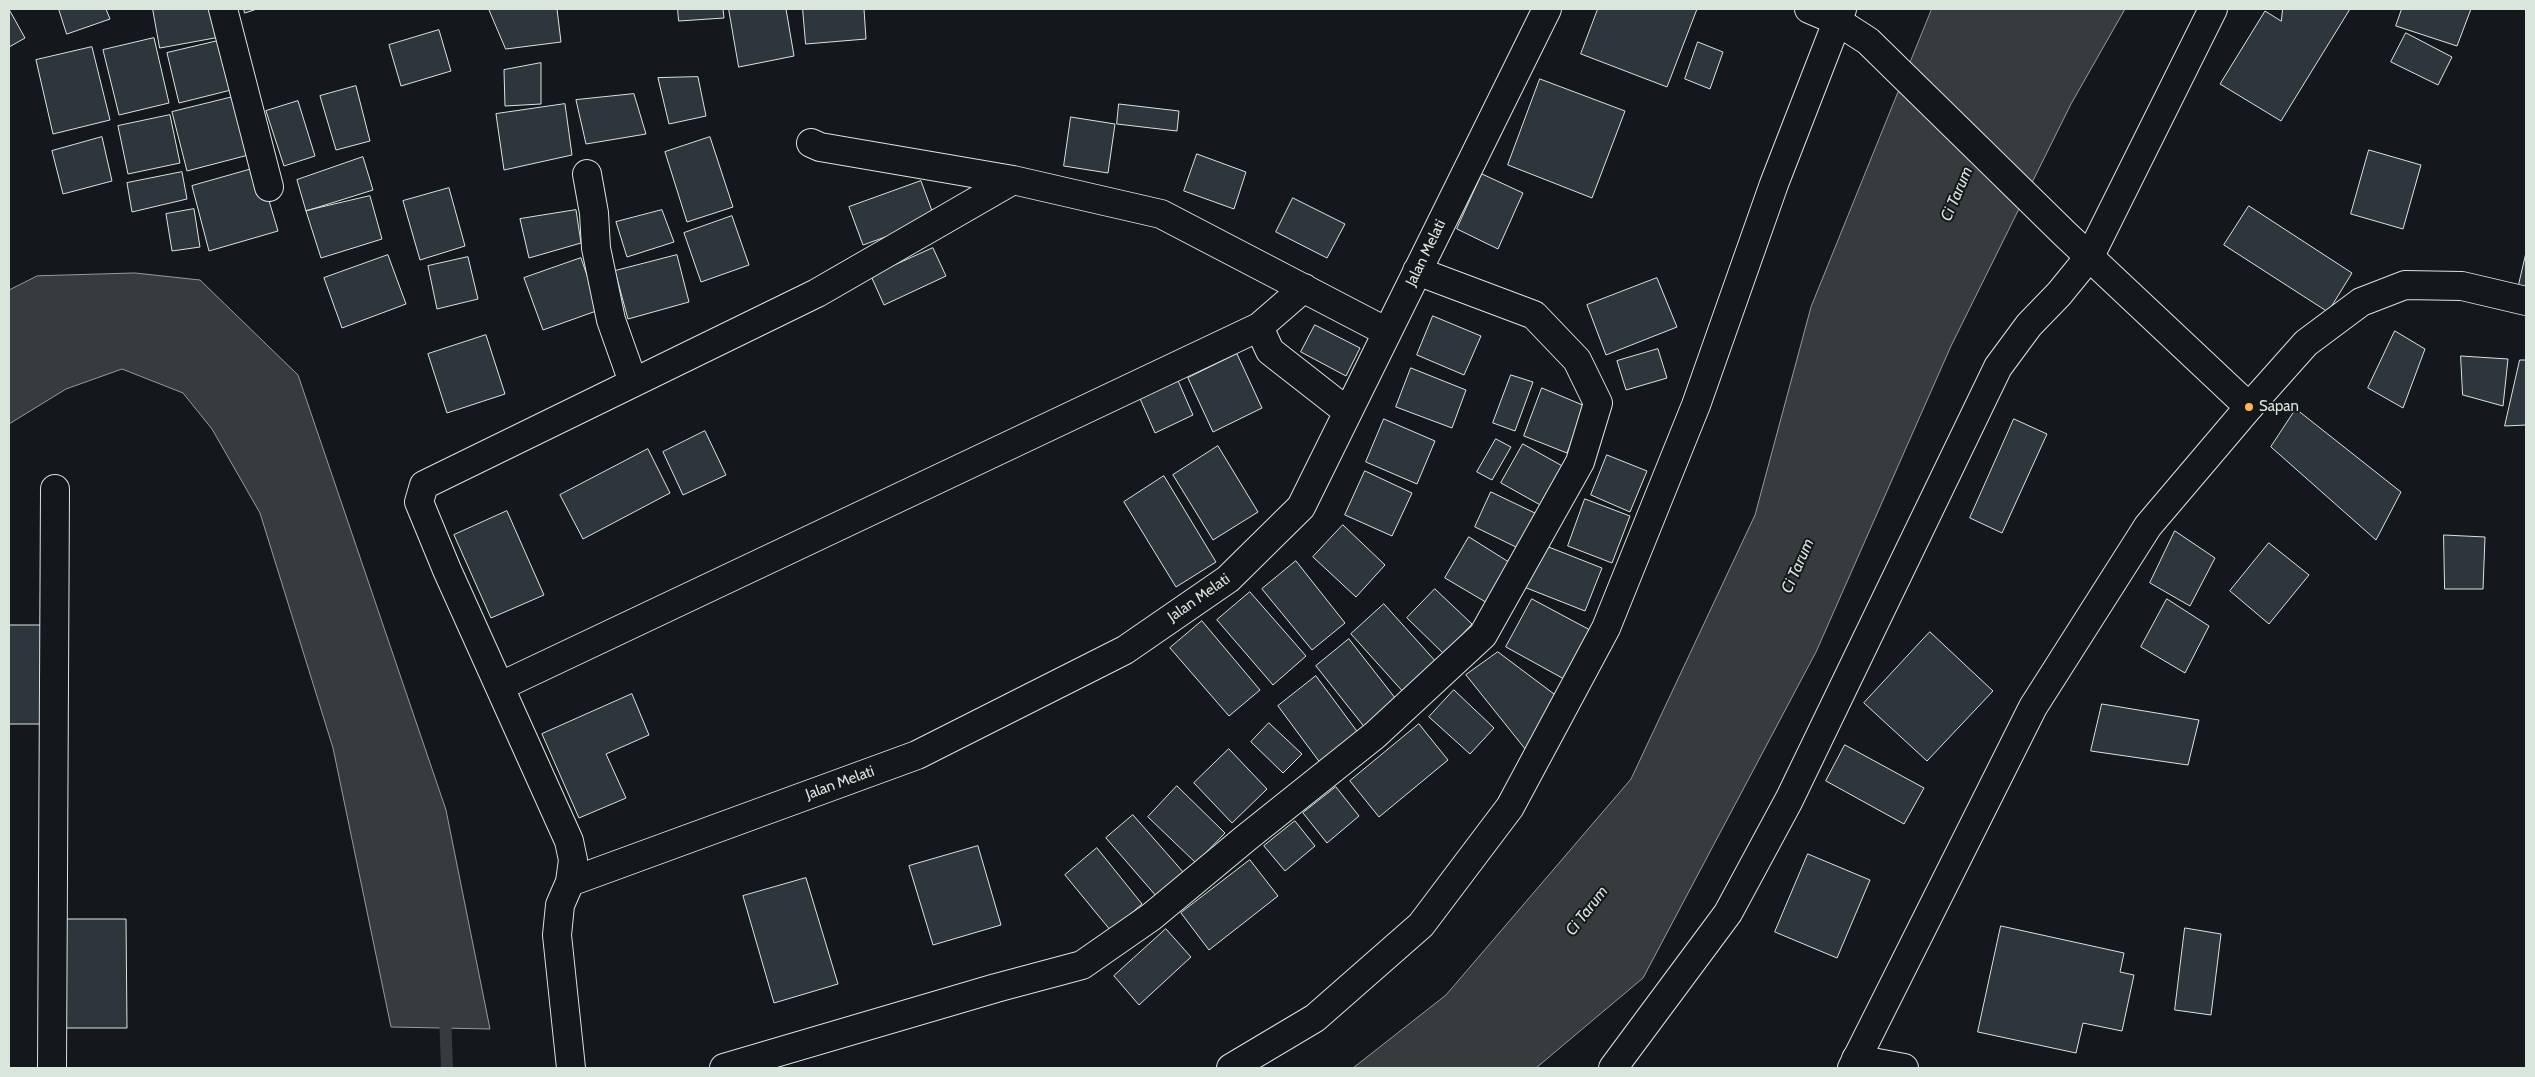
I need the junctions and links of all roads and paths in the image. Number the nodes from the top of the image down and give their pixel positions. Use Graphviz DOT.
graph roads {
  1 [pos="223,9"];
  2 [pos="1547,9"];
  3 [pos="1809,9"];
  4 [pos="2213,9"];
  5 [pos="1840,15"];
  6 [pos="811,143"];
  7 [pos="588,174"];
  8 [pos="1013,180"];
  9 [pos="269,187"];
  10 [pos="2090,256"];
  11 [pos="1417,271"];
  12 [pos="1304,288"];
  13 [pos="2526,301"];
  14 [pos="1260,327"];
  15 [pos="1387,332"];
  16 [pos="633,382"];
  17 [pos="2249,407"];
  18 [pos="1348,412"];
  19 [pos="54,489"];
  20 [pos="501,686"];
  21 [pos="570,882"];
  22 [pos="1854,1064"];
  23 [pos="52,1068"];
  24 [pos="571,1068"];
  25 [pos="724,1068"];
  26 [pos="1231,1068"];
  27 [pos="1613,1068"];
  28 [pos="1904,1068"];
  1 -- 9 [label="street"];
  2 -- 11 [label="street, Jalan Melati"];
  3 -- 5 [label="street"];
  4 -- 10 [label="street"];
  5 -- 10 [label="street"];
  5 -- 26 [label="street"];
  6 -- 8 [label="street"];
  7 -- 16 [label="street"];
  8 -- 12 [label="street"];
  8 -- 16 [label="street"];
  10 -- 17 [label="street"];
  10 -- 27 [label="street"];
  11 -- 15 [label="street, Jalan Melati"];
  11 -- 25 [label="street"];
  12 -- 14 [label="street"];
  12 -- 15 [label="street"];
  13 -- 17 [label="street"];
  14 -- 18 [label="street"];
  14 -- 20 [label="street"];
  15 -- 18 [label="street, Jalan Melati"];
  16 -- 20 [label="street"];
  17 -- 22 [label="street"];
  18 -- 21 [label="street, Jalan Melati"];
  19 -- 23 [label="street"];
  20 -- 21 [label="street"];
  21 -- 24 [label="street"];
  22 -- 28 [label="street"];
}
